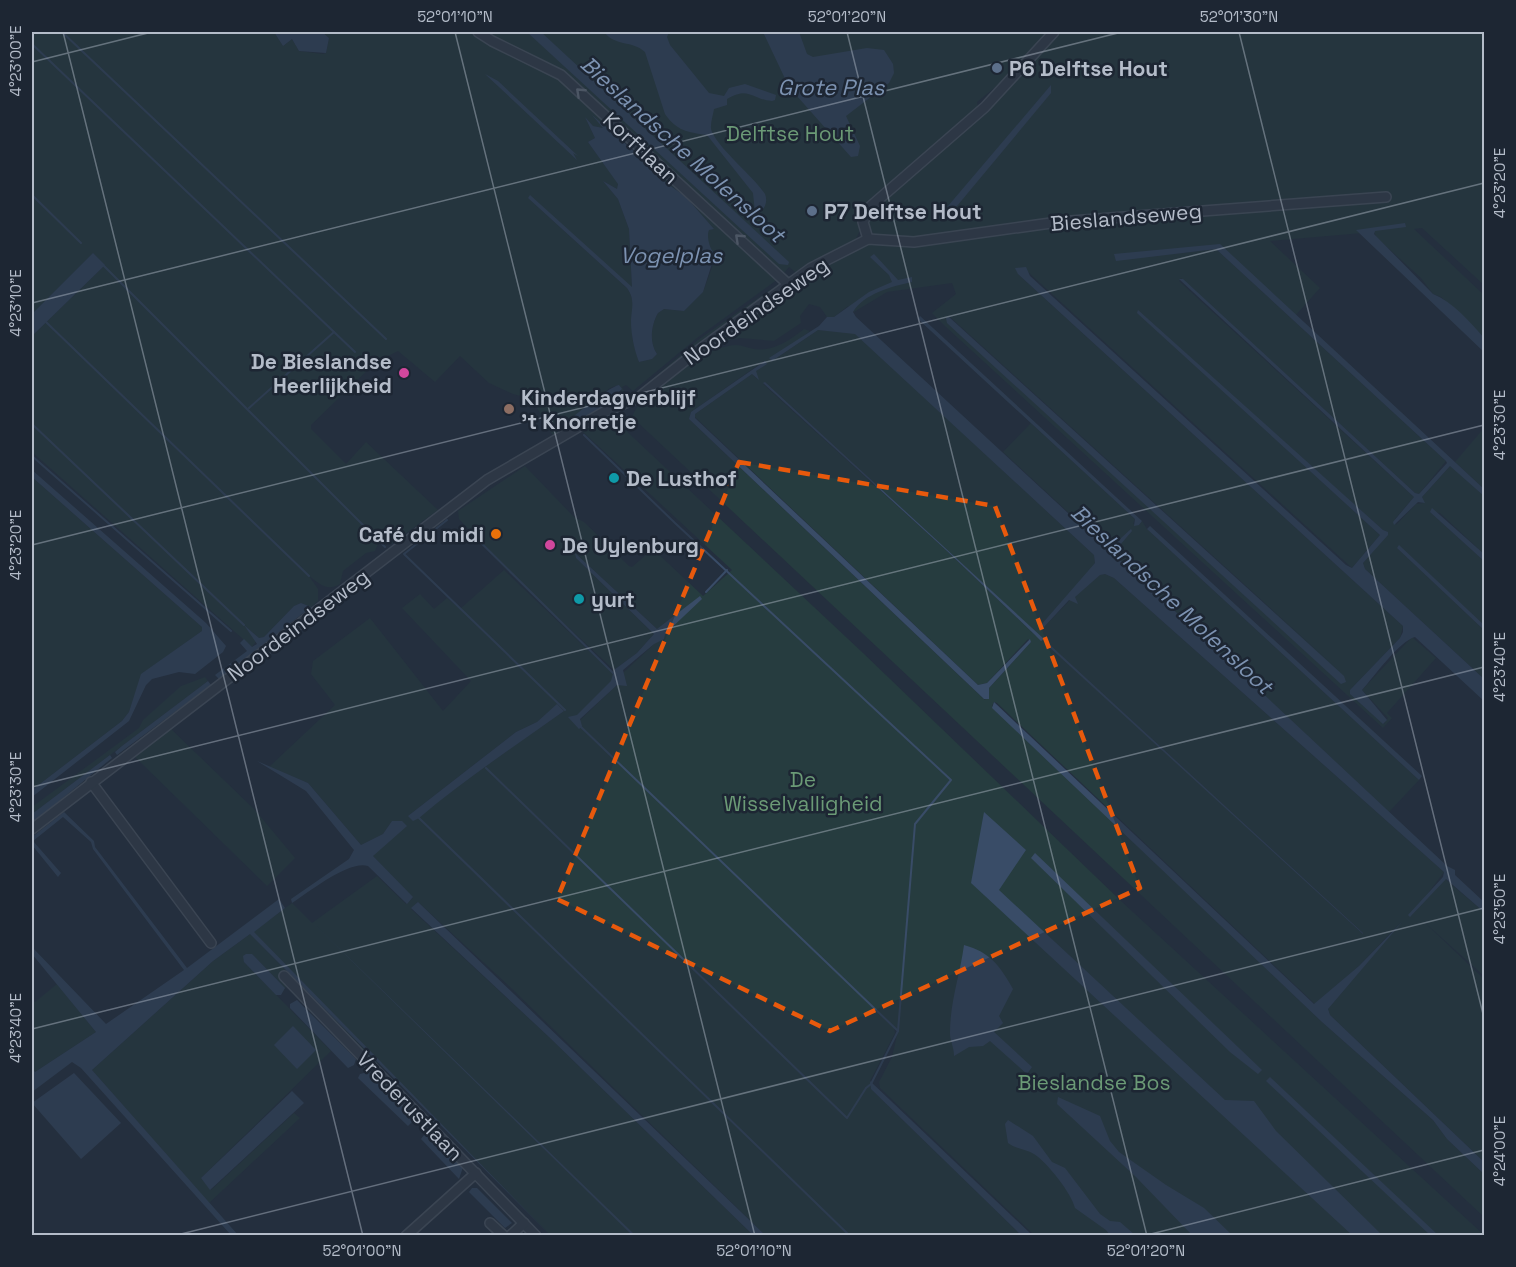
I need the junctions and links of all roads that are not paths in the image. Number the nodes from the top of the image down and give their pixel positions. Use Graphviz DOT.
graph roads {
  1 [pos="478,32"];
  2 [pos="1054,32"];
  3 [pos="1386,197"];
  4 [pos="868,239"];
  5 [pos="789,285"];
  6 [pos="91,782"];
  7 [pos="32,829"];
  8 [pos="211,943"];
  9 [pos="284,976"];
  10 [pos="476,1173"];
  11 [pos="490,1223"];
  12 [pos="524,1223"];
  13 [pos="406,1236"];
  14 [pos="504,1236"];
  15 [pos="510,1236"];
  16 [pos="536,1236"];
  5 -- 1 [label="street, Korftlaan, one-way"];
  2 -- 4 [label="street"];
  3 -- 4 [label="street, Bieslandseweg"];
  4 -- 5 [label="street, Noordeindseweg"];
  5 -- 6 [label="street, Noordeindseweg"];
  6 -- 7 [label="street, Noordeindseweg"];
  6 -- 8 [label="street"];
  9 -- 10 [label="street, Vrederustlaan"];
  10 -- 12 [label="street, Vrederustlaan"];
  10 -- 13 [label="street"];
  11 -- 14 [label="street"];
  12 -- 15 [label="street"];
  12 -- 16 [label="street, Vrederustlaan"];
}
